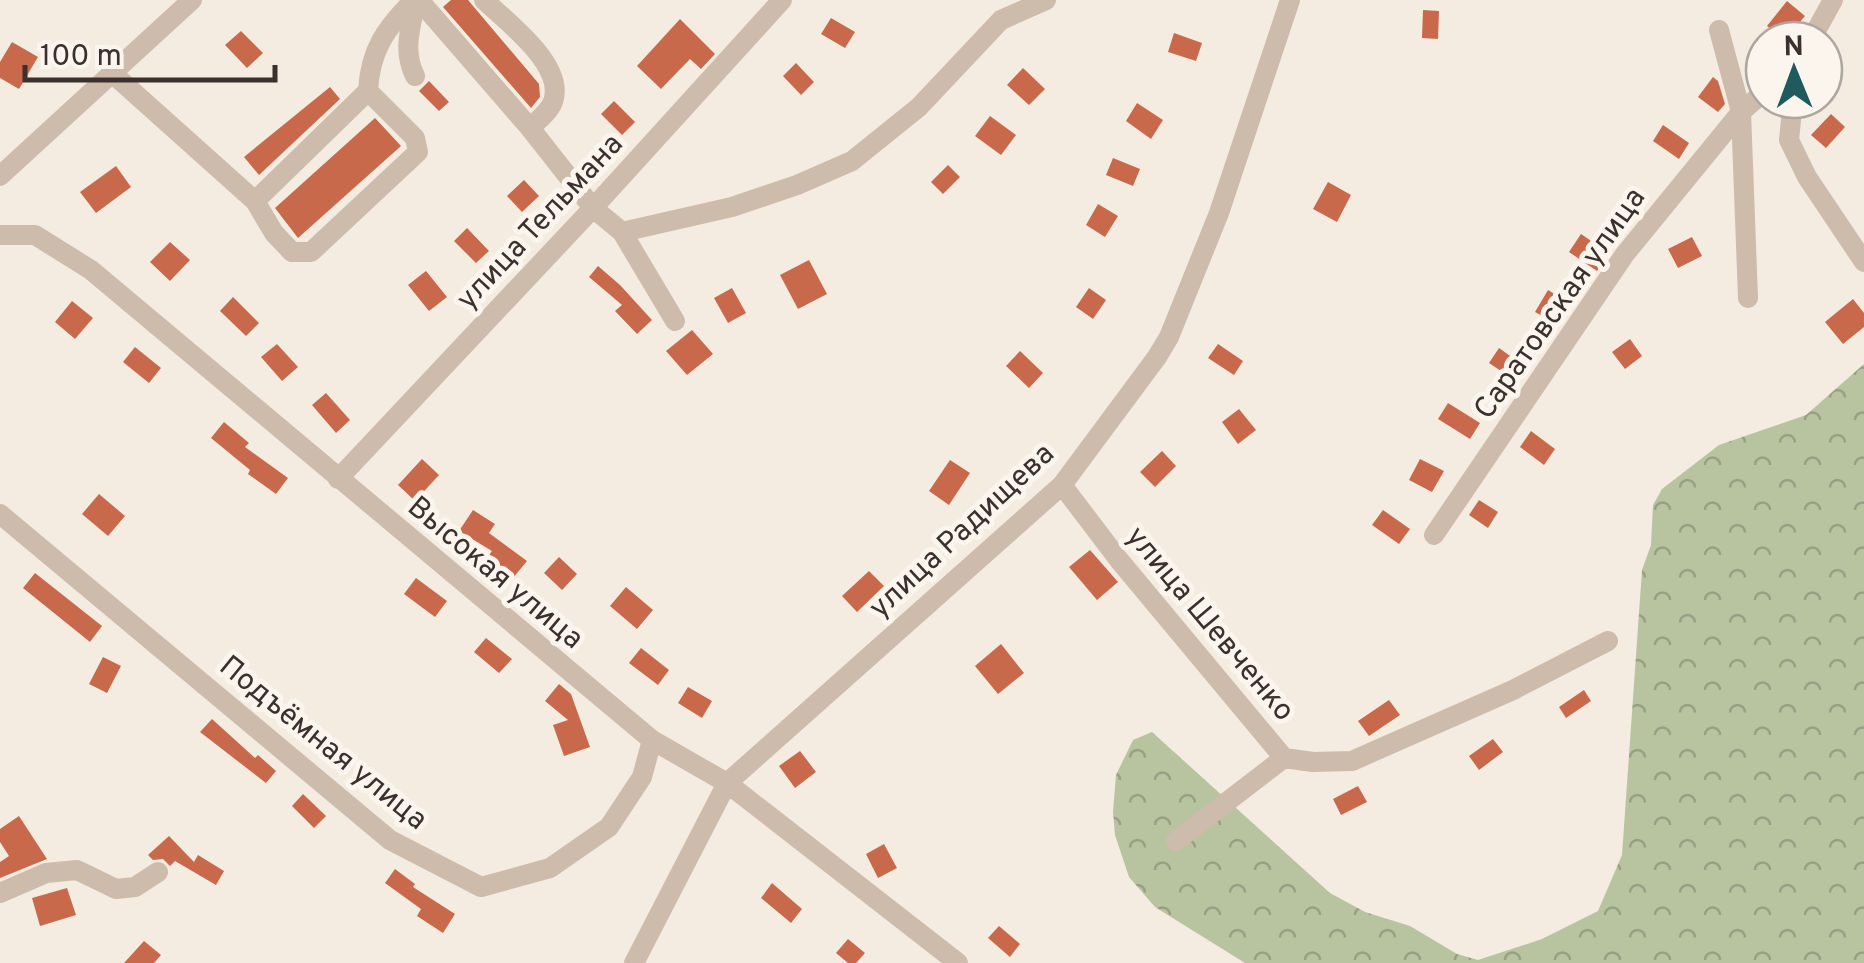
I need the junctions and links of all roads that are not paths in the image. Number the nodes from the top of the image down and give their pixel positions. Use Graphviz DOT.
graph roads {
  1 [pos="192,0"];
  2 [pos="416,0"];
  3 [pos="484,0"];
  4 [pos="782,0"];
  5 [pos="1046,0"];
  6 [pos="1290,0"];
  7 [pos="1719,30"];
  8 [pos="112,73"];
  9 [pos="415,76"];
  10 [pos="368,92"];
  11 [pos="1742,112"];
  12 [pos="1790,120"];
  13 [pos="530,128"];
  14 [pos="0,176"];
  15 [pos="254,202"];
  16 [pos="594,208"];
  17 [pos="622,232"];
  18 [pos="0,236"];
  19 [pos="1864,262"];
  20 [pos="1748,298"];
  21 [pos="675,321"];
  22 [pos="338,480"];
  23 [pos="1062,485"];
  24 [pos="0,514"];
  25 [pos="1434,536"];
  26 [pos="1608,641"];
  27 [pos="652,740"];
  28 [pos="1284,758"];
  29 [pos="727,783"];
  30 [pos="1176,841"];
  31 [pos="158,872"];
  32 [pos="0,893"];
  33 [pos="634,963"];
  34 [pos="958,963"];
  1 -- 8 [label="street"];
  2 -- 9 [label="street"];
  2 -- 10 [label="street"];
  2 -- 13 [label="street"];
  3 -- 13 [label="street"];
  4 -- 16 [label="street, улица Тельмана"];
  5 -- 17 [label="street"];
  6 -- 23 [label="street, улица Радищева"];
  7 -- 11 [label="street"];
  8 -- 14 [label="street"];
  8 -- 15 [label="street"];
  10 -- 15 [label="street"];
  10 -- 15 [label="street"];
  11 -- 20 [label="street"];
  11 -- 25 [label="street, Саратовская улица"];
  12 -- 19 [label="street"];
  13 -- 16 [label="street"];
  16 -- 17 [label="street"];
  16 -- 22 [label="street, улица Тельмана"];
  17 -- 21 [label="street"];
  18 -- 22 [label="street, Высокая улица"];
  22 -- 27 [label="street, Высокая улица"];
  23 -- 28 [label="street, улица Шевченко"];
  23 -- 29 [label="street, улица Радищева"];
  24 -- 27 [label="street, Подъёмная улица"];
  26 -- 28 [label="street, улица Шевченко"];
  27 -- 29 [label="street, Высокая улица"];
  28 -- 30 [label="street"];
  29 -- 33 [label="street"];
  29 -- 34 [label="street, Высокая улица"];
  31 -- 32 [label="street"];
}
